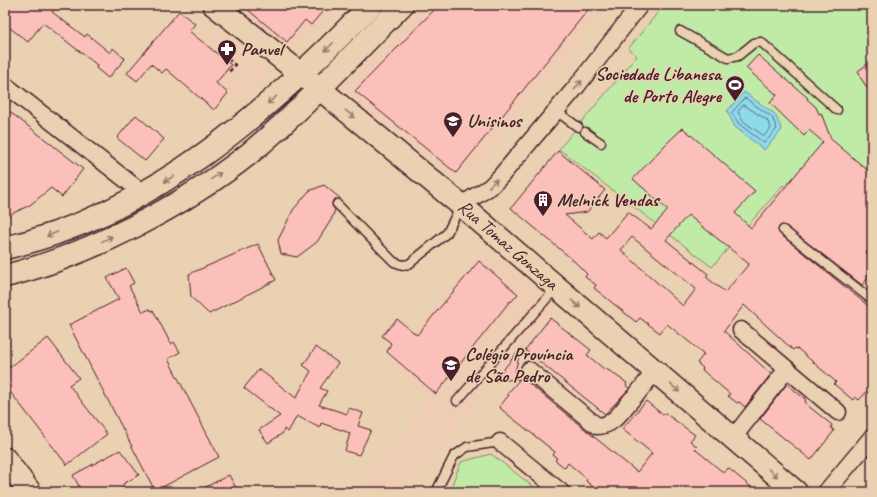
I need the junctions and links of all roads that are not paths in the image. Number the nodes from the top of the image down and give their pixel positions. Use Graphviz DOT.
graph roads {
  1 [pos="214,5"];
  2 [pos="371,5"];
  3 [pos="402,5"];
  4 [pos="640,5"];
  5 [pos="680,31"];
  6 [pos="302,75"];
  7 [pos="5,85"];
  8 [pos="320,89"];
  9 [pos="837,110"];
  10 [pos="556,111"];
  11 [pos="601,143"];
  12 [pos="144,194"];
  13 [pos="337,204"];
  14 [pos="461,205"];
  15 [pos="783,230"];
  16 [pos="5,248"];
  17 [pos="5,276"];
  18 [pos="557,288"];
  19 [pos="872,300"];
  20 [pos="741,330"];
  21 [pos="787,369"];
  22 [pos="529,370"];
  23 [pos="655,371"];
  24 [pos="457,401"];
  25 [pos="838,412"];
  26 [pos="872,437"];
  27 [pos="733,438"];
  28 [pos="500,442"];
  29 [pos="5,459"];
  30 [pos="30,492"];
  31 [pos="436,492"];
  32 [pos="561,492"];
  33 [pos="796,492"];
  34 [pos="826,492"];
  1 -- 6 [label="main road, Rua Tomaz Gonzaga"];
  2 -- 6 [label="main road, one-way"];
  3 -- 8 [label="main road"];
  10 -- 4 [label="street, one-way"];
  5 -- 9 [label="lane"];
  6 -- 8 [label="main road, Rua Tomaz Gonzaga"];
  6 -- 12 [label="main road, one-way"];
  7 -- 12 [label="street"];
  8 -- 14 [label="main road, Rua Tomaz Gonzaga, one-way"];
  17 -- 8 [label="main road, one-way"];
  10 -- 11 [label="lane"];
  14 -- 10 [label="street, one-way"];
  12 -- 16 [label="main road, one-way"];
  13 -- 14 [label="lane"];
  14 -- 18 [label="main road, Rua Tomaz Gonzaga"];
  15 -- 19 [label="lane"];
  18 -- 23 [label="main road, Rua Tomaz Gonzaga, one-way"];
  18 -- 24 [label="lane"];
  20 -- 21 [label="street"];
  21 -- 25 [label="street"];
  21 -- 27 [label="street"];
  22 -- 23 [label="street"];
  23 -- 27 [label="main road, Rua Tomaz Gonzaga, one-way"];
  26 -- 34 [label="street"];
  27 -- 33 [label="main road, Rua Tomaz Gonzaga, one-way"];
  28 -- 31 [label="lane"];
  28 -- 32 [label="street"];
  29 -- 30 [label="main road"];
}
